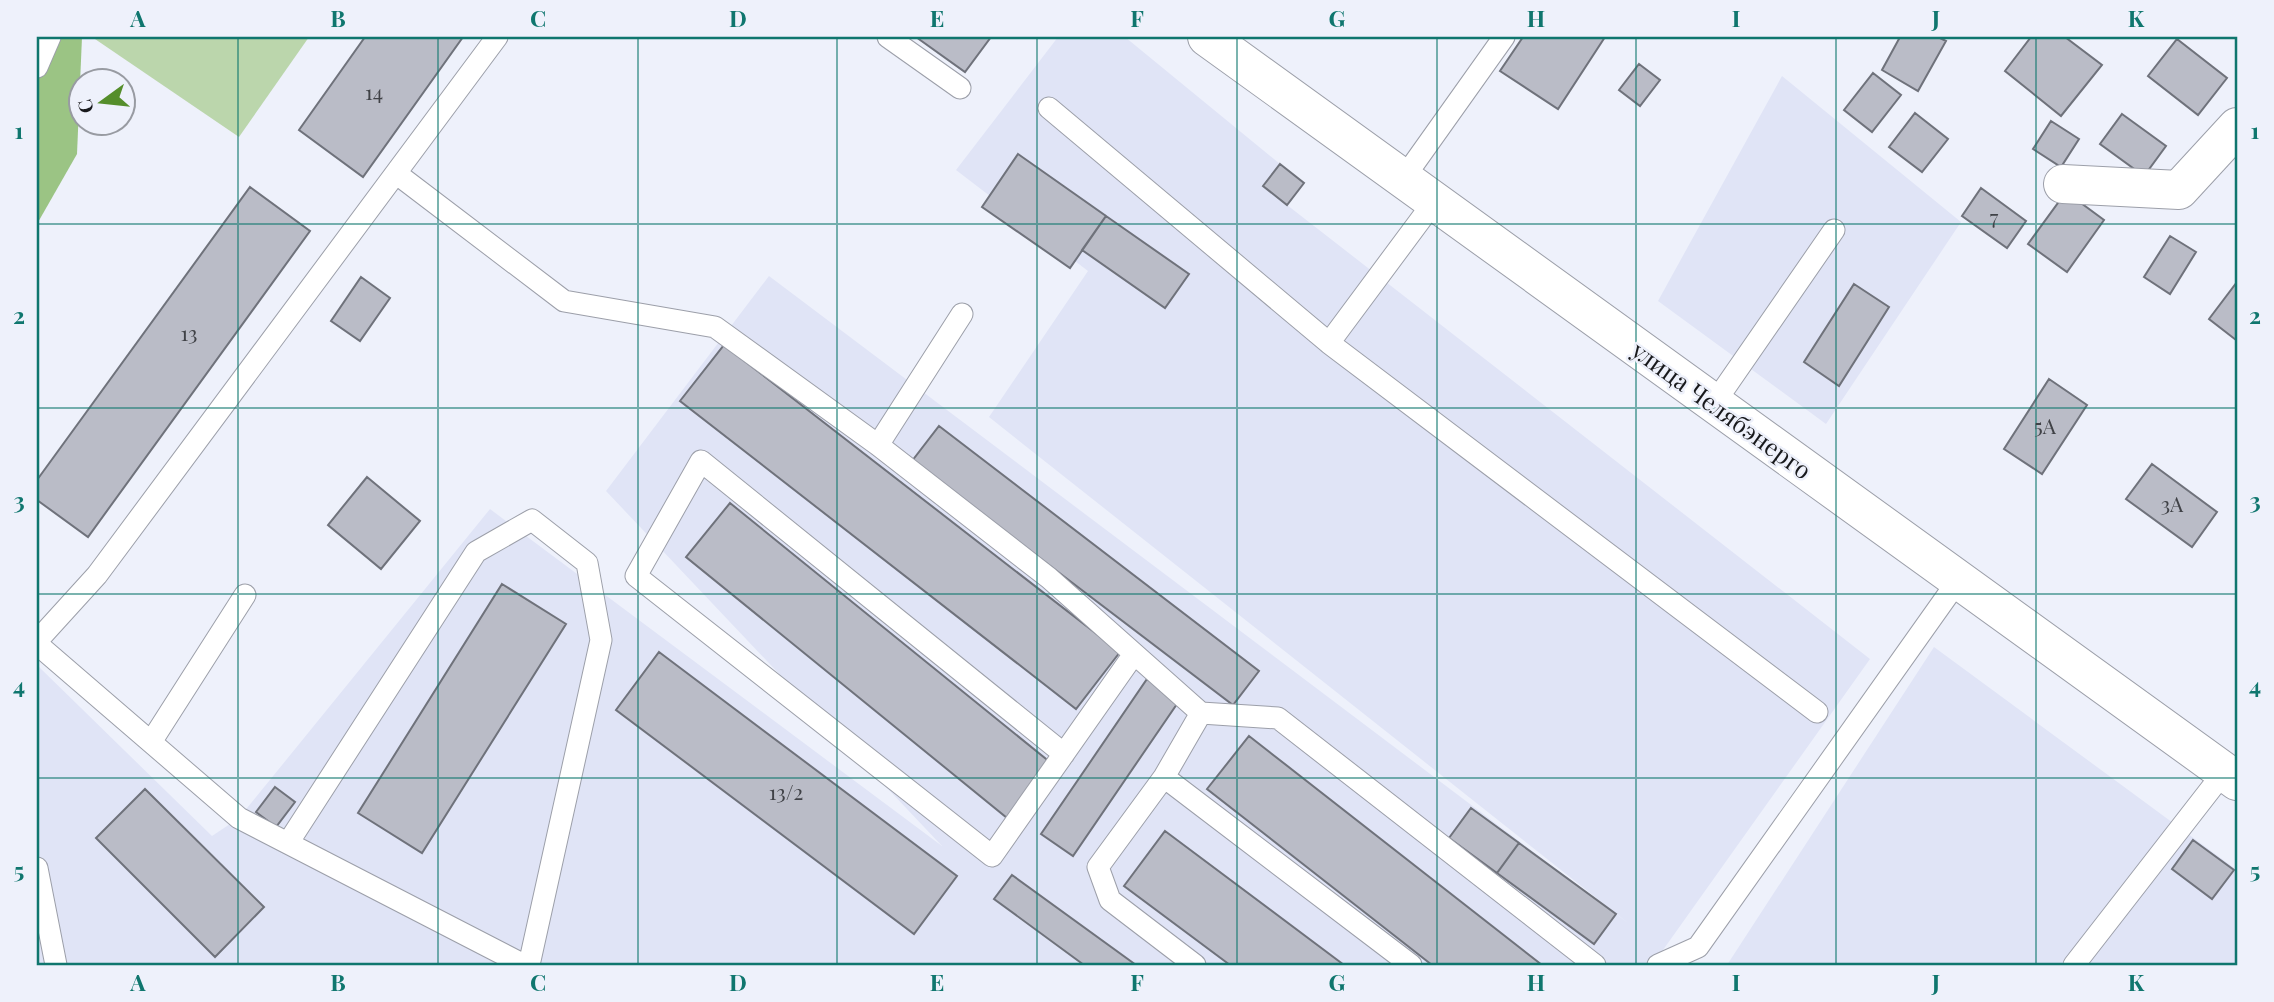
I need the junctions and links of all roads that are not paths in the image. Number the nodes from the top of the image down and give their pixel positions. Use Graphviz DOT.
graph roads {
  1 [pos="50,37"];
  2 [pos="497,37"];
  3 [pos="888,37"];
  4 [pos="1207,37"];
  5 [pos="1504,37"];
  6 [pos="37,67"];
  7 [pos="960,88"];
  8 [pos="1049,108"];
  9 [pos="2237,127"];
  10 [pos="397,174"];
  11 [pos="1403,179"];
  12 [pos="2063,184"];
  13 [pos="1433,202"];
  14 [pos="1834,230"];
  15 [pos="962,314"];
  16 [pos="1329,343"];
  17 [pos="1713,405"];
  18 [pos="877,445"];
  19 [pos="1957,582"];
  20 [pos="245,595"];
  21 [pos="37,643"];
  22 [pos="1134,654"];
  23 [pos="1817,712"];
  24 [pos="1201,713"];
  25 [pos="150,742"];
  26 [pos="1064,754"];
  27 [pos="1164,777"];
  28 [pos="2231,777"];
  29 [pos="288,843"];
  30 [pos="37,868"];
  31 [pos="55,965"];
  32 [pos="526,965"];
  33 [pos="1195,965"];
  34 [pos="1411,965"];
  35 [pos="1595,965"];
  36 [pos="1658,965"];
  37 [pos="2074,965"];
  1 -- 6 [label="lane"];
  2 -- 10 [label="lane"];
  3 -- 7 [label="lane"];
  4 -- 11 [label="street, улица Челябэнерго"];
  5 -- 11 [label="lane"];
  8 -- 16 [label="lane"];
  9 -- 12 [label="street"];
  10 -- 18 [label="lane"];
  10 -- 21 [label="lane"];
  11 -- 13 [label="street, улица Челябэнерго"];
  13 -- 16 [label="lane"];
  13 -- 17 [label="street, улица Челябэнерго"];
  14 -- 17 [label="lane"];
  15 -- 18 [label="lane"];
  16 -- 23 [label="lane"];
  17 -- 19 [label="street, улица Челябэнерго"];
  18 -- 22 [label="lane"];
  19 -- 28 [label="street, улица Челябэнерго"];
  19 -- 36 [label="lane"];
  20 -- 25 [label="lane"];
  21 -- 25 [label="lane"];
  22 -- 24 [label="lane"];
  22 -- 26 [label="lane"];
  24 -- 27 [label="lane"];
  24 -- 35 [label="lane"];
  25 -- 29 [label="lane"];
  26 -- 26 [label="lane"];
  27 -- 33 [label="lane"];
  27 -- 34 [label="lane"];
  28 -- 37 [label="lane"];
  29 -- 32 [label="lane"];
  29 -- 32 [label="lane"];
  30 -- 31 [label="lane"];
}
